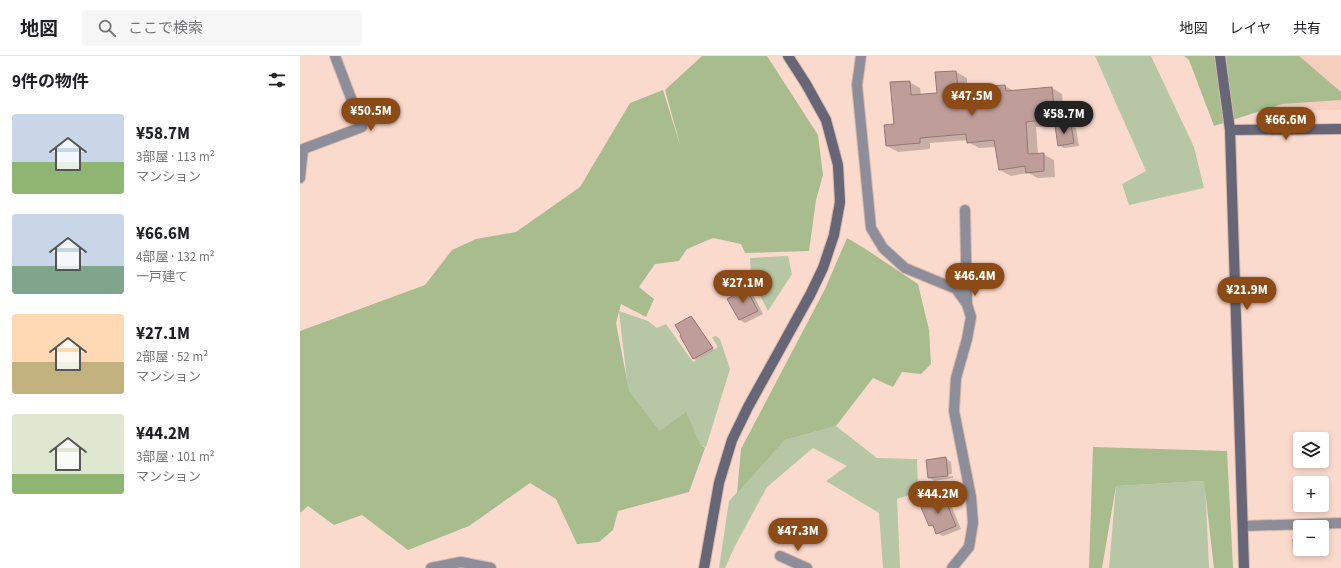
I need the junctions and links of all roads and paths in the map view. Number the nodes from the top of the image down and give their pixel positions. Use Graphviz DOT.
graph roads {
  1 [pos="335,56"];
  2 [pos="788,56"];
  3 [pos="861,56"];
  4 [pos="1220,56"];
  5 [pos="1341,129"];
  6 [pos="1230,130"];
  7 [pos="300,178"];
  8 [pos="966,210"];
  9 [pos="967,304"];
  10 [pos="1341,523"];
  11 [pos="1243,526"];
  12 [pos="780,556"];
  13 [pos="431,568"];
  14 [pos="492,568"];
  15 [pos="704,568"];
  16 [pos="807,568"];
  17 [pos="952,568"];
  18 [pos="1244,568"];
  1 -- 7 [label="street"];
  2 -- 15 [label="street"];
  3 -- 9 [label="street"];
  4 -- 6 [label="street"];
  5 -- 6 [label="street"];
  6 -- 11 [label="street"];
  8 -- 9 [label="street"];
  9 -- 17 [label="street"];
  10 -- 11 [label="street"];
  11 -- 18 [label="street"];
  12 -- 16 [label="street"];
  13 -- 14 [label="street"];
}
